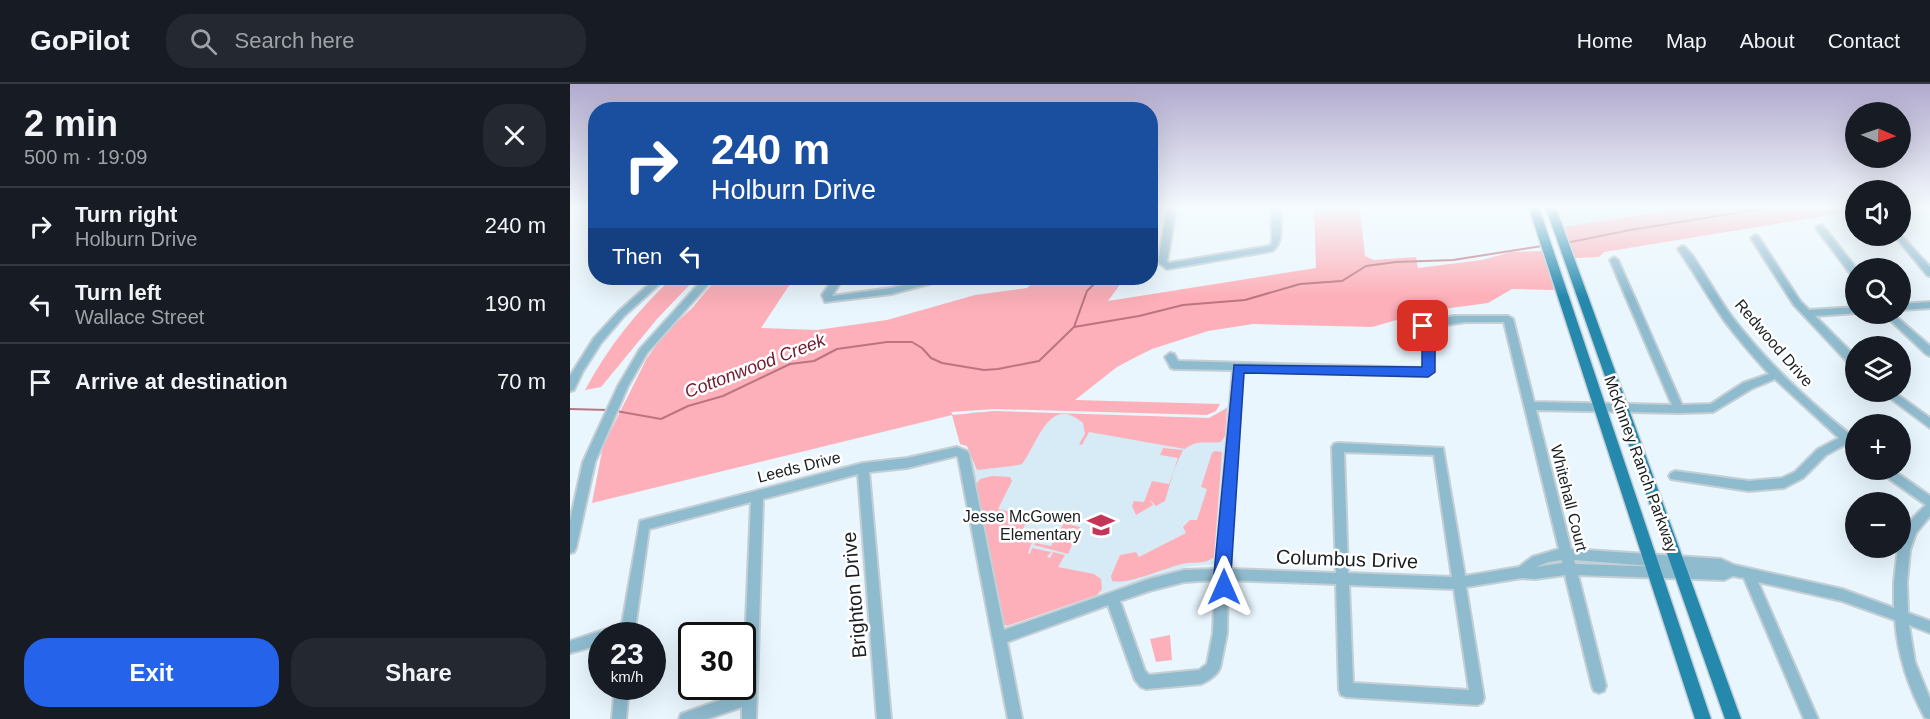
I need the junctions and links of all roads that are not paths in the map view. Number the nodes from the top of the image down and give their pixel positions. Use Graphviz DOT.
graph roads {
  1 [pos="1167,238"];
  2 [pos="1274,238"];
  3 [pos="1544,238"];
  4 [pos="1561,238"];
  5 [pos="1755,238"];
  6 [pos="1827,238"];
  7 [pos="1907,246"];
  8 [pos="1682,249"];
  9 [pos="1614,260"];
  10 [pos="1845,261"];
  11 [pos="1930,273"];
  12 [pos="654,285"];
  13 [pos="703,285"];
  14 [pos="833,285"];
  15 [pos="898,285"];
  16 [pos="1930,305"];
  17 [pos="1911,306"];
  18 [pos="1845,311"];
  19 [pos="1806,313"];
  20 [pos="1899,324"];
  21 [pos="1930,352"];
  22 [pos="1845,353"];
  23 [pos="1170,357"];
  24 [pos="1238,368"];
  25 [pos="1776,375"];
  26 [pos="570,387"];
  27 [pos="1900,402"];
  28 [pos="1529,406"];
  29 [pos="1599,406"];
  30 [pos="1621,407"];
  31 [pos="1679,409"];
  32 [pos="1930,424"];
  33 [pos="1845,438"];
  34 [pos="1845,445"];
  35 [pos="863,468"];
  36 [pos="1675,476"];
  37 [pos="1899,480"];
  38 [pos="757,495"];
  39 [pos="1930,502"];
  40 [pos="1930,509"];
  41 [pos="570,548"];
  42 [pos="1566,554"];
  43 [pos="1652,566"];
  44 [pos="1678,567"];
  45 [pos="1570,569"];
  46 [pos="1522,572"];
  47 [pos="1748,573"];
  48 [pos="1222,574"];
  49 [pos="1342,579"];
  50 [pos="1459,583"];
  51 [pos="1112,598"];
  52 [pos="1901,615"];
  53 [pos="629,622"];
  54 [pos="753,622"];
  55 [pos="1930,627"];
  56 [pos="999,638"];
  57 [pos="588,641"];
  58 [pos="570,647"];
  59 [pos="1599,686"];
  60 [pos="621,700"];
  61 [pos="741,700"];
  62 [pos="750,700"];
  63 [pos="1930,713"];
  64 [pos="619,719"];
  65 [pos="686,719"];
  66 [pos="749,719"];
  67 [pos="884,719"];
  68 [pos="1015,719"];
  69 [pos="1703,719"];
  70 [pos="1733,719"];
  71 [pos="1811,719"];
  1 -- 2 [label="street"];
  3 -- 29 [label="main road, McKinney Ranch Parkway"];
  4 -- 30 [label="main road, McKinney Ranch Parkway"];
  5 -- 19 [label="street"];
  6 -- 10 [label="street"];
  7 -- 11 [label="street"];
  8 -- 25 [label="street, Redwood Drive"];
  9 -- 31 [label="street"];
  12 -- 26 [label="street"];
  13 -- 41 [label="street"];
  14 -- 15 [label="street"];
  16 -- 17 [label="street"];
  18 -- 19 [label="street"];
  19 -- 22 [label="street"];
  20 -- 21 [label="street"];
  23 -- 24 [label="street"];
  24 -- 28 [label="street, Whitehall Court"];
  24 -- 48 [label="street"];
  25 -- 31 [label="street"];
  25 -- 33 [label="street, Redwood Drive"];
  27 -- 32 [label="street"];
  28 -- 29 [label="street"];
  28 -- 42 [label="street, Whitehall Court"];
  29 -- 30 [label="street"];
  29 -- 43 [label="main road, McKinney Ranch Parkway"];
  30 -- 31 [label="street"];
  30 -- 44 [label="main road, McKinney Ranch Parkway"];
  34 -- 36 [label="street"];
  35 -- 38 [label="street, Leeds Drive"];
  35 -- 56 [label="street, Leeds Drive"];
  35 -- 67 [label="street, Brighton Drive"];
  37 -- 39 [label="street"];
  38 -- 53 [label="street, Leeds Drive"];
  38 -- 54 [label="street"];
  40 -- 52 [label="street"];
  42 -- 43 [label="street, Columbus Drive"];
  42 -- 45 [label="street, Whitehall Court"];
  42 -- 46 [label="street, Columbus Drive"];
  43 -- 44 [label="street, Columbus Drive"];
  43 -- 45 [label="street, Columbus Drive"];
  43 -- 69 [label="main road, McKinney Ranch Parkway"];
  44 -- 47 [label="street, Columbus Drive"];
  44 -- 70 [label="main road, McKinney Ranch Parkway"];
  45 -- 46 [label="street, Columbus Drive"];
  45 -- 59 [label="street, Whitehall Court"];
  46 -- 50 [label="street, Columbus Drive"];
  47 -- 52 [label="street, Columbus Drive"];
  47 -- 71 [label="street"];
  48 -- 49 [label="street, Columbus Drive"];
  48 -- 51 [label="street, Columbus Drive"];
  48 -- 51 [label="street"];
  49 -- 50 [label="street, Columbus Drive"];
  49 -- 50 [label="street"];
  49 -- 50 [label="street"];
  51 -- 56 [label="street, Columbus Drive"];
  52 -- 55 [label="street, Columbus Drive"];
  52 -- 63 [label="street"];
  56 -- 68 [label="street"];
  57 -- 58 [label="street"];
  60 -- 64 [label="street"];
  61 -- 65 [label="street"];
  62 -- 66 [label="street"];
}
